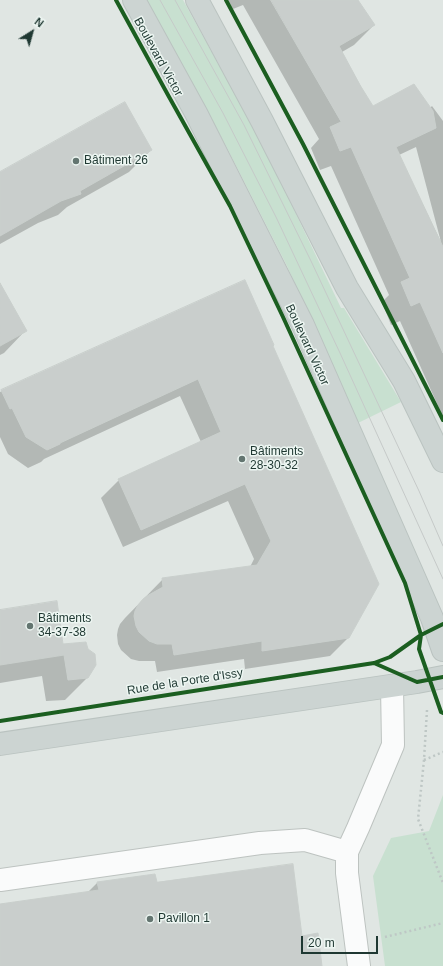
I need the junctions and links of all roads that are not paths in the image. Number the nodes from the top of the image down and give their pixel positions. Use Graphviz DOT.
graph roads {
  1 [pos="134,0"];
  2 [pos="197,0"];
  3 [pos="443,460"];
  4 [pos="443,650"];
  5 [pos="443,677"];
  6 [pos="392,686"];
  7 [pos="0,744"];
  8 [pos="348,852"];
  9 [pos="0,880"];
  10 [pos="358,966"];
  1 -- 4 [label="main road, Boulevard Victor"];
  2 -- 3 [label="main road"];
  5 -- 6 [label="main road"];
  6 -- 7 [label="main road"];
  6 -- 8 [label="lane"];
  8 -- 9 [label="lane"];
  8 -- 10 [label="lane"];
}
